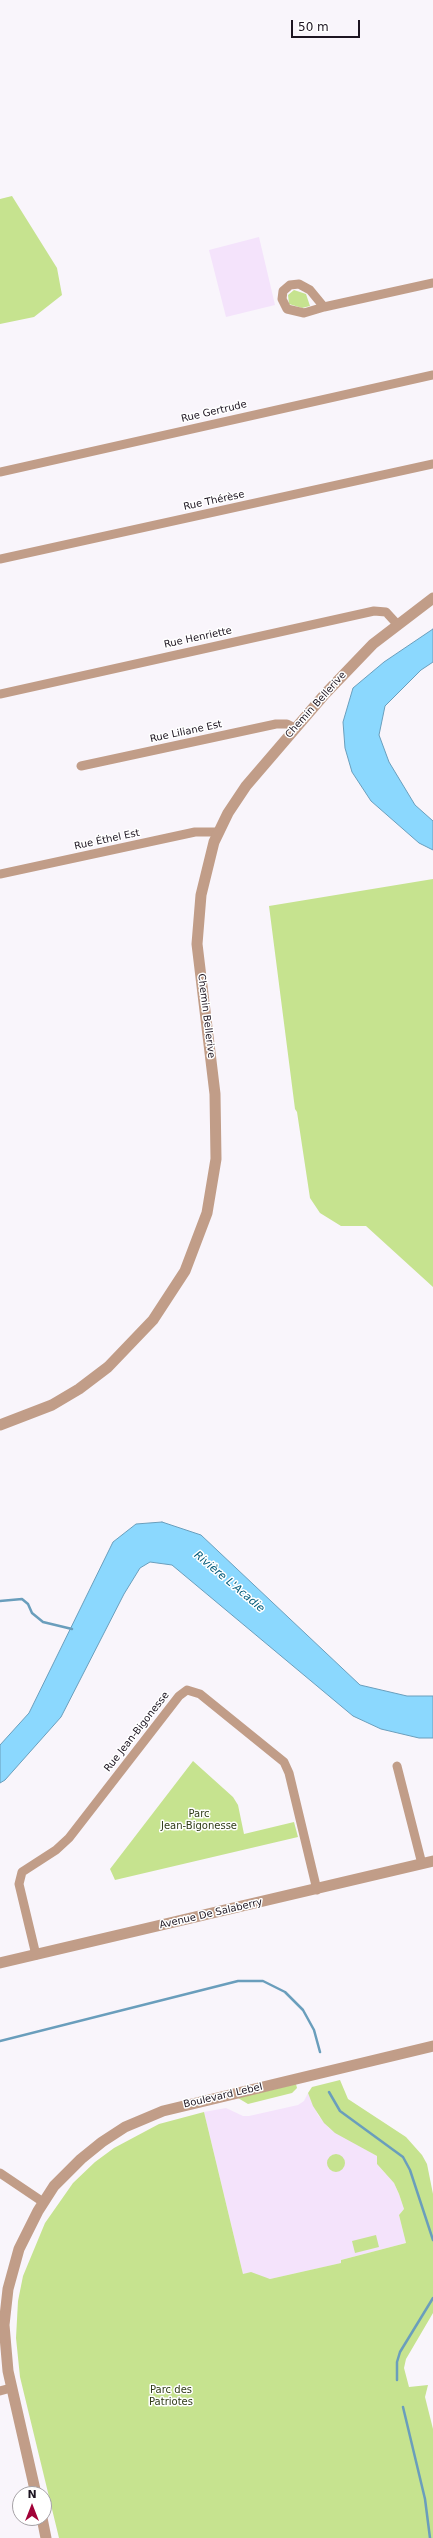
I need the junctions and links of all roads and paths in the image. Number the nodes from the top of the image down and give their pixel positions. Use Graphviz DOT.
graph roads {
  1 [pos="433,283"];
  2 [pos="324,307"];
  3 [pos="433,375"];
  4 [pos="433,464"];
  5 [pos="0,472"];
  6 [pos="0,559"];
  7 [pos="433,598"];
  8 [pos="397,624"];
  9 [pos="0,694"];
  10 [pos="294,728"];
  11 [pos="81,766"];
  12 [pos="219,832"];
  13 [pos="0,874"];
  14 [pos="0,1425"];
  15 [pos="397,1766"];
  16 [pos="433,1861"];
  17 [pos="422,1864"];
  18 [pos="317,1890"];
  19 [pos="36,1955"];
  20 [pos="0,1963"];
  21 [pos="433,2046"];
  22 [pos="0,2172"];
  23 [pos="43,2202"];
  24 [pos="5,2390"];
  25 [pos="34,2486"];
  26 [pos="44,2526"];
  27 [pos="46,2538"];
  1 -- 2 [label="street"];
  3 -- 5 [label="street, Rue Gertrude"];
  4 -- 6 [label="street, Rue Thérèse"];
  7 -- 8 [label="street, Chemin Bellerive"];
  8 -- 9 [label="street, Rue Henriette"];
  8 -- 10 [label="street, Chemin Bellerive"];
  10 -- 11 [label="street, Rue Liliane Est"];
  10 -- 12 [label="street, Chemin Bellerive"];
  12 -- 13 [label="street, Rue Éthel Est"];
  12 -- 14 [label="street, Chemin Bellerive"];
  15 -- 17 [label="street"];
  16 -- 17 [label="street, Avenue De Salaberry"];
  17 -- 18 [label="street, Avenue De Salaberry"];
  18 -- 19 [label="street, Avenue De Salaberry"];
  18 -- 19 [label="street, Rue Jean-Bigonesse"];
  19 -- 20 [label="street, Avenue De Salaberry"];
  21 -- 23 [label="street, Boulevard Lebel"];
  22 -- 23 [label="street"];
  23 -- 24 [label="street, Boulevard Lebel"];
  24 -- 25 [label="street, Boulevard Lebel"];
  26 -- 27 [label="street"];
}
